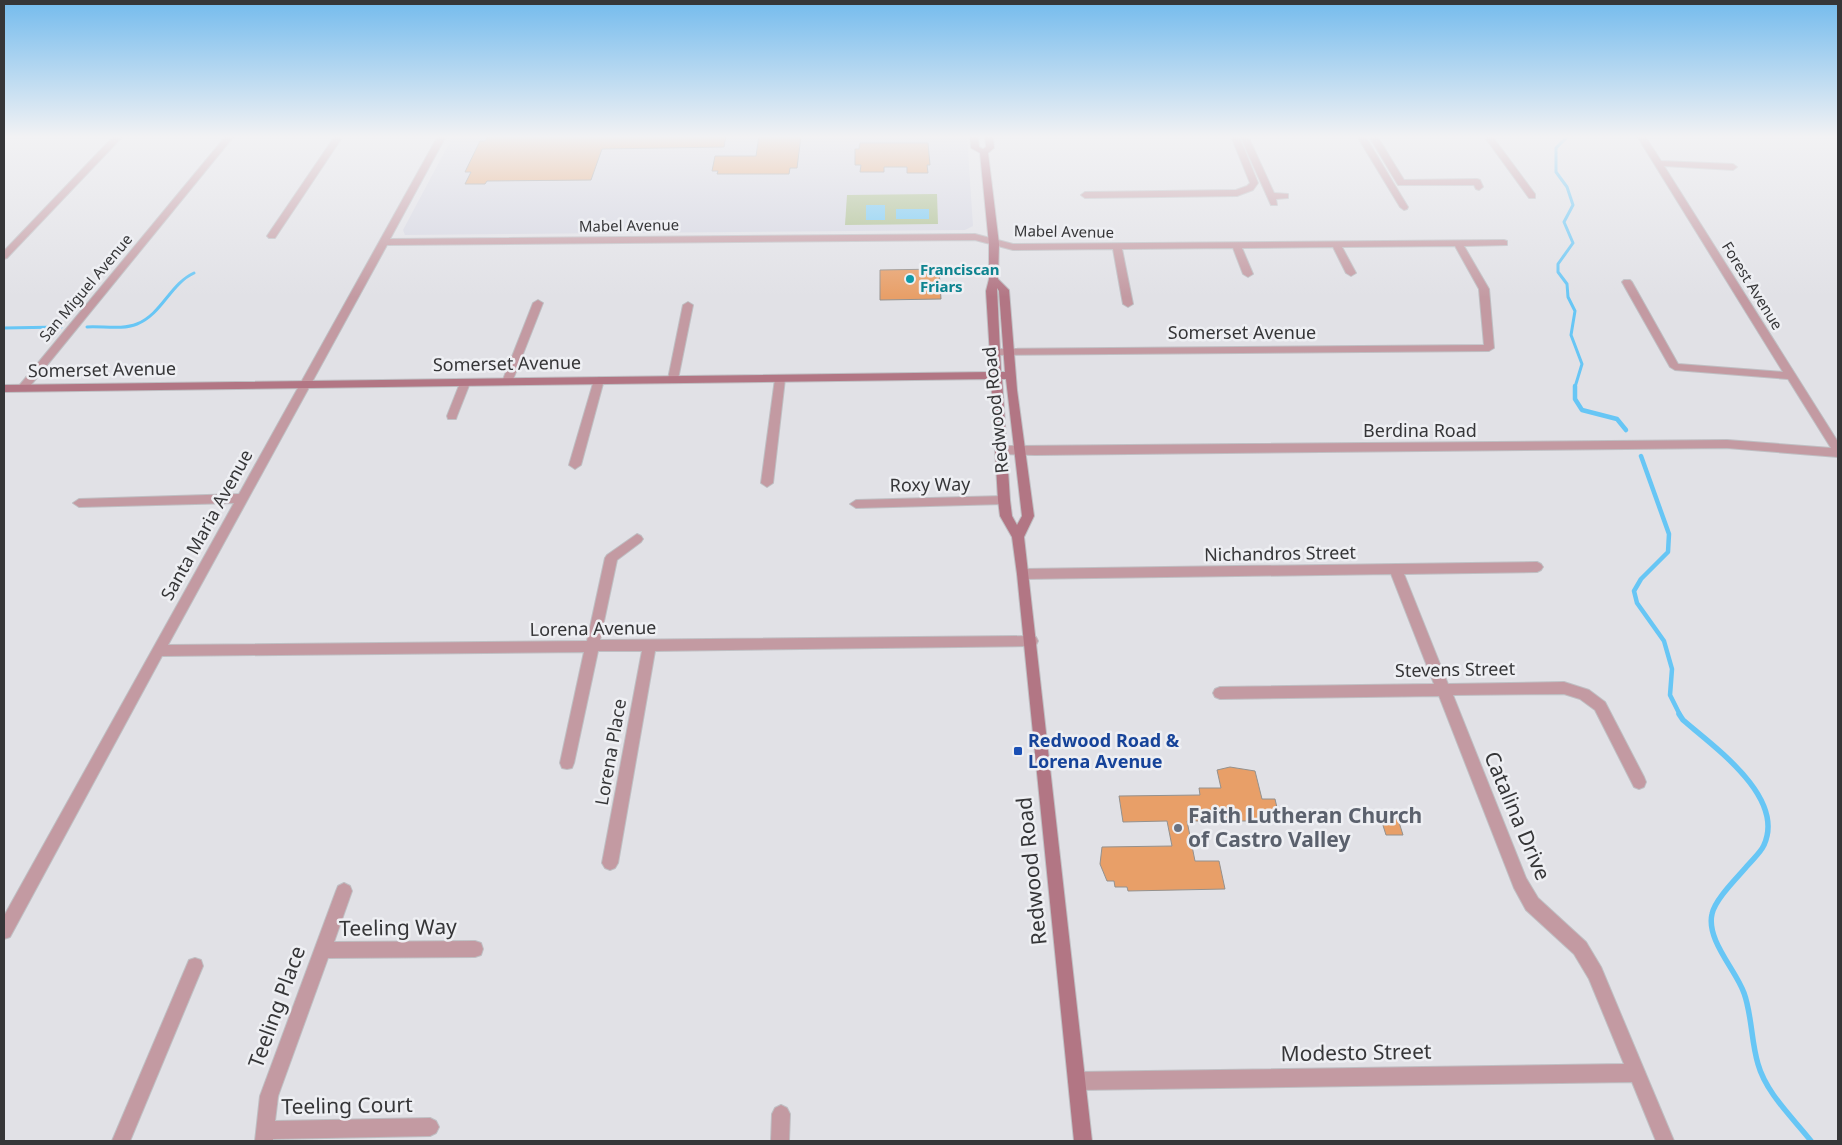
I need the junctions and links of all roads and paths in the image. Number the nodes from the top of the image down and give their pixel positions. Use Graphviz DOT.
graph roads {
  1 [pos="67,189"];
  2 [pos="186,189"];
  3 [pos="303,189"];
  4 [pos="412,189"];
  5 [pos="988,189"];
  6 [pos="1247,189"];
  7 [pos="1267,189"];
  8 [pos="1393,189"];
  9 [pos="1527,189"];
  10 [pos="1674,189"];
  11 [pos="1085,194"];
  12 [pos="1285,196"];
  13 [pos="1532,196"];
  14 [pos="1404,207"];
  15 [pos="272,236"];
  16 [pos="383,242"];
  17 [pos="993,242"];
  18 [pos="1504,243"];
  19 [pos="1458,244"];
  20 [pos="1336,245"];
  21 [pos="1237,246"];
  22 [pos="1117,247"];
  23 [pos="4,256"];
  24 [pos="1248,274"];
  25 [pos="1351,274"];
  26 [pos="995,281"];
  27 [pos="1628,282"];
  28 [pos="538,303"];
  29 [pos="1128,304"];
  30 [pos="688,305"];
  31 [pos="994,352"];
  32 [pos="1010,352"];
  33 [pos="995,375"];
  34 [pos="1011,375"];
  35 [pos="1790,376"];
  36 [pos="673,379"];
  37 [pos="780,379"];
  38 [pos="599,380"];
  39 [pos="507,382"];
  40 [pos="465,383"];
  41 [pos="304,384"];
  42 [pos="4,389"];
  43 [pos="22,389"];
  44 [pos="452,416"];
  45 [pos="1002,450"];
  46 [pos="1020,450"];
  47 [pos="1838,452"];
  48 [pos="575,465"];
  49 [pos="767,483"];
  50 [pos="243,498"];
  51 [pos="1004,500"];
  52 [pos="80,504"];
  53 [pos="856,504"];
  54 [pos="1018,537"];
  55 [pos="637,539"];
  56 [pos="1537,567"];
  57 [pos="1396,570"];
  58 [pos="1023,574"];
  59 [pos="1031,641"];
  60 [pos="649,647"];
  61 [pos="590,648"];
  62 [pos="157,651"];
  63 [pos="1442,689"];
  64 [pos="1220,693"];
  65 [pos="567,762"];
  66 [pos="1639,782"];
  67 [pos="610,863"];
  68 [pos="344,891"];
  69 [pos="4,931"];
  70 [pos="475,949"];
  71 [pos="322,950"];
  72 [pos="195,966"];
  73 [pos="1636,1074"];
  74 [pos="1078,1081"];
  75 [pos="781,1114"];
  76 [pos="430,1127"];
  77 [pos="264,1135"];
  78 [pos="121,1141"];
  79 [pos="780,1141"];
  80 [pos="1084,1141"];
  81 [pos="1665,1141"];
  1 -- 23 [label="street"];
  2 -- 43 [label="street, San Miguel Avenue"];
  3 -- 15 [label="street"];
  4 -- 16 [label="street, Santa Maria Avenue"];
  5 -- 17 [label="main road, Redwood Road"];
  6 -- 11 [label="street"];
  7 -- 12 [label="street"];
  8 -- 14 [label="street"];
  9 -- 13 [label="street"];
  10 -- 35 [label="street, Forest Avenue"];
  16 -- 17 [label="street, Mabel Avenue"];
  16 -- 41 [label="street, Santa Maria Avenue"];
  17 -- 22 [label="street, Mabel Avenue"];
  17 -- 26 [label="main road, Redwood Road"];
  18 -- 19 [label="street, Mabel Avenue"];
  19 -- 20 [label="street, Mabel Avenue"];
  19 -- 32 [label="street, Somerset Avenue"];
  20 -- 21 [label="street, Mabel Avenue"];
  20 -- 25 [label="street"];
  21 -- 22 [label="street, Mabel Avenue"];
  21 -- 24 [label="street"];
  22 -- 29 [label="street"];
  26 -- 31 [label="main road, Redwood Road"];
  26 -- 32 [label="main road, Redwood Road"];
  27 -- 35 [label="street"];
  28 -- 39 [label="street"];
  30 -- 36 [label="street"];
  31 -- 32 [label="street, Somerset Avenue"];
  31 -- 33 [label="main road, Redwood Road"];
  32 -- 34 [label="main road, Redwood Road"];
  33 -- 34 [label="main road, Somerset Avenue"];
  33 -- 37 [label="main road, Somerset Avenue"];
  33 -- 45 [label="main road, Redwood Road"];
  34 -- 46 [label="main road, Redwood Road"];
  35 -- 47 [label="street, Forest Avenue"];
  36 -- 37 [label="main road, Somerset Avenue"];
  36 -- 38 [label="main road, Somerset Avenue"];
  37 -- 49 [label="street"];
  38 -- 39 [label="main road, Somerset Avenue"];
  38 -- 48 [label="street"];
  39 -- 40 [label="main road, Somerset Avenue"];
  40 -- 41 [label="main road, Somerset Avenue"];
  40 -- 44 [label="street"];
  41 -- 43 [label="main road, Somerset Avenue"];
  41 -- 50 [label="street, Santa Maria Avenue"];
  42 -- 43 [label="main road, Somerset Avenue"];
  45 -- 46 [label="street, Berdina Road"];
  45 -- 51 [label="main road, Redwood Road"];
  46 -- 47 [label="street, Berdina Road"];
  46 -- 54 [label="main road, Redwood Road"];
  50 -- 52 [label="street"];
  50 -- 62 [label="street, Santa Maria Avenue"];
  51 -- 53 [label="street, Roxy Way"];
  51 -- 54 [label="main road, Redwood Road"];
  54 -- 58 [label="main road, Redwood Road"];
  55 -- 61 [label="street"];
  56 -- 57 [label="street, Nichandros Street"];
  57 -- 58 [label="street, Nichandros Street"];
  57 -- 63 [label="street, Catalina Drive"];
  58 -- 59 [label="main road, Redwood Road"];
  59 -- 60 [label="street, Lorena Avenue"];
  59 -- 74 [label="main road, Redwood Road"];
  60 -- 61 [label="street, Lorena Avenue"];
  60 -- 67 [label="street, Lorena Place"];
  61 -- 62 [label="street, Lorena Avenue"];
  61 -- 65 [label="street"];
  62 -- 69 [label="street, Santa Maria Avenue"];
  63 -- 64 [label="street, Stevens Street"];
  63 -- 66 [label="street, Stevens Street"];
  63 -- 73 [label="street, Catalina Drive"];
  68 -- 71 [label="street, Teeling Place"];
  70 -- 71 [label="street, Teeling Way"];
  71 -- 77 [label="street, Teeling Place"];
  72 -- 78 [label="street"];
  73 -- 74 [label="street, Modesto Street"];
  73 -- 81 [label="street, Catalina Drive"];
  74 -- 80 [label="main road, Redwood Road"];
  75 -- 79 [label="street"];
  76 -- 77 [label="street, Teeling Court"];
}
